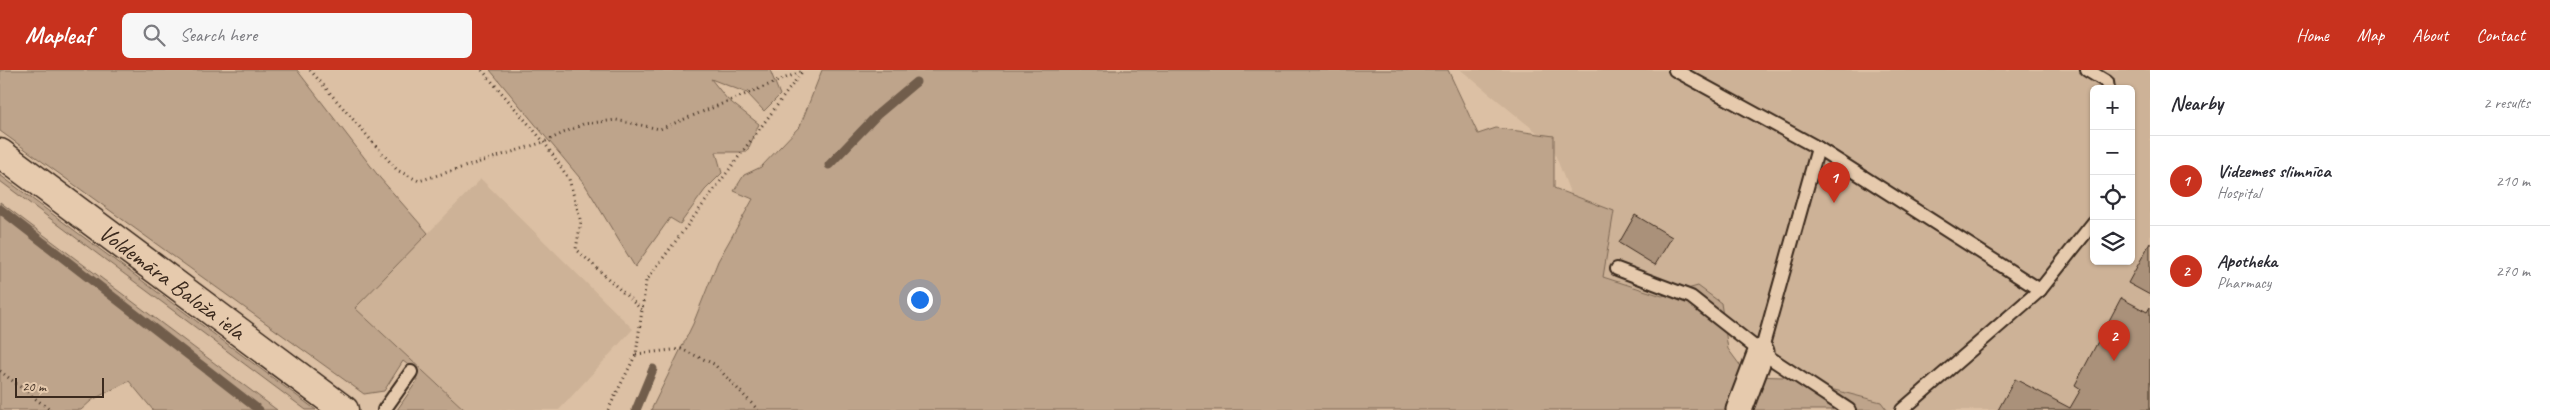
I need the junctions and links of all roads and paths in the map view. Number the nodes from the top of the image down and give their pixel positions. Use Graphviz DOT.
graph roads {
  1 [pos="310,70"];
  2 [pos="482,70"];
  3 [pos="803,70"];
  4 [pos="1675,70"];
  5 [pos="2087,70"];
  6 [pos="2107,85"];
  7 [pos="544,142"];
  8 [pos="1818,148"];
  9 [pos="0,153"];
  10 [pos="2090,227"];
  11 [pos="1617,269"];
  12 [pos="2040,290"];
  13 [pos="642,310"];
  14 [pos="1761,352"];
  15 [pos="636,354"];
  16 [pos="0,371"];
  17 [pos="411,372"];
  18 [pos="50,410"];
  19 [pos="344,410"];
  20 [pos="384,410"];
  21 [pos="608,410"];
  22 [pos="758,410"];
  23 [pos="1739,410"];
  24 [pos="1849,410"];
  25 [pos="1902,410"];
  1 -- 7 [label="path"];
  2 -- 7 [label="path"];
  3 -- 7 [label="path"];
  3 -- 13 [label="path"];
  4 -- 8 [label="lane"];
  5 -- 6 [label="lane"];
  7 -- 13 [label="path"];
  8 -- 12 [label="lane"];
  8 -- 14 [label="lane"];
  9 -- 19 [label="main road, Voldemāra Baloža iela"];
  10 -- 12 [label="lane"];
  11 -- 14 [label="lane"];
  12 -- 25 [label="lane"];
  13 -- 15 [label="path"];
  14 -- 23 [label="street"];
  14 -- 24 [label="lane"];
  15 -- 21 [label="path"];
  15 -- 22 [label="path"];
  16 -- 18 [label="path"];
  17 -- 20 [label="lane"];
}
